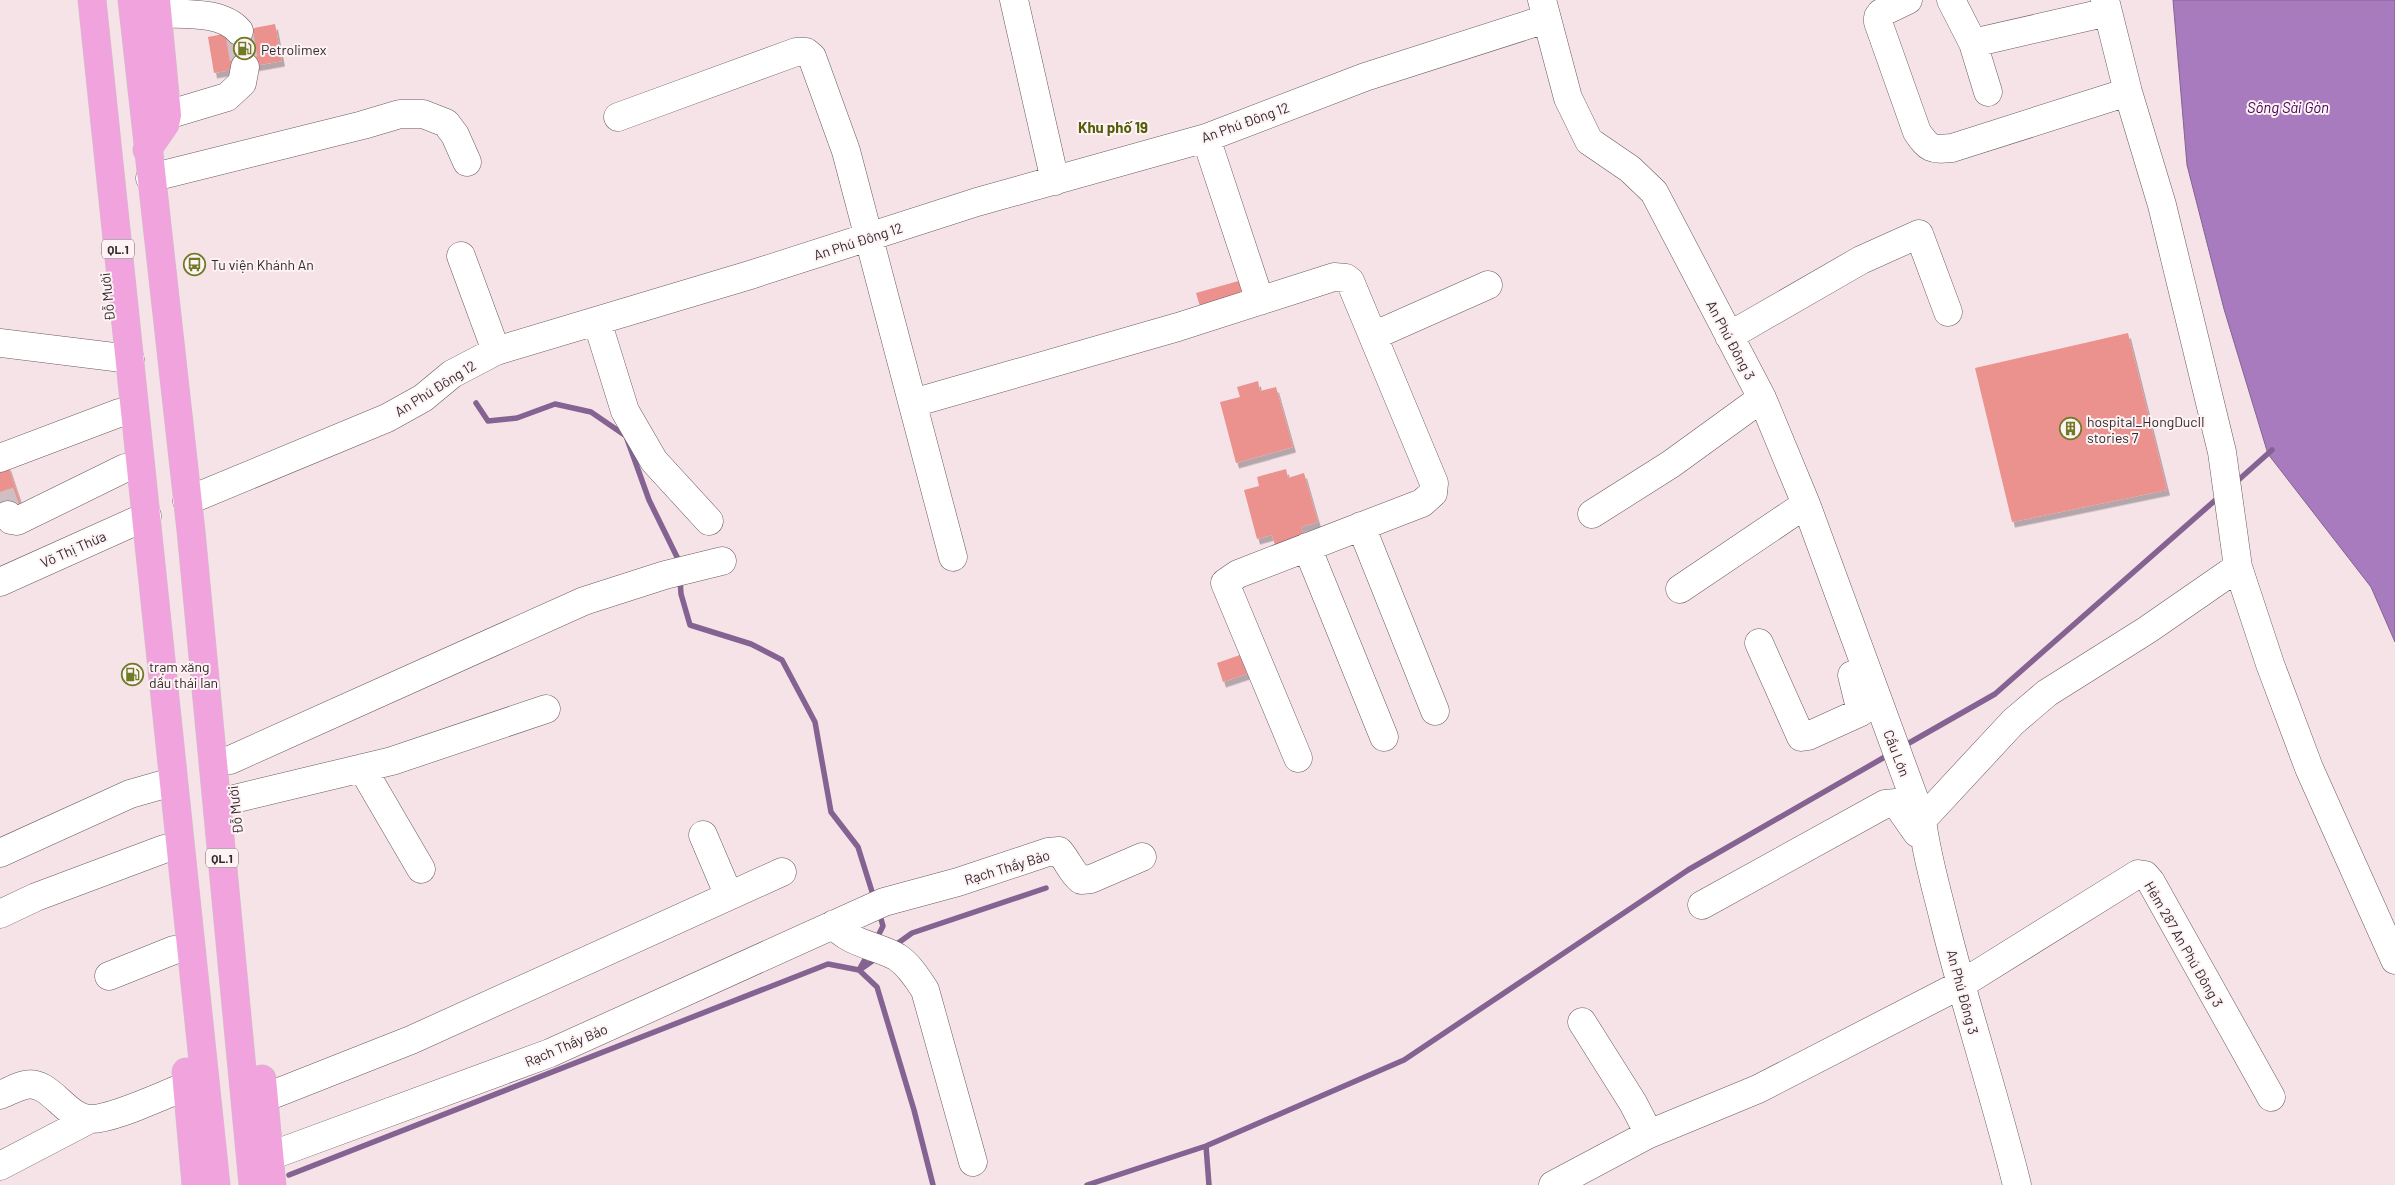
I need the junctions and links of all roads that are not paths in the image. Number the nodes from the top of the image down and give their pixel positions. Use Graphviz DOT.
graph roads {
  1 [pos="75,0"];
  2 [pos="92,0"];
  3 [pos="132,0"];
  4 [pos="1908,0"];
  5 [pos="1951,0"];
  6 [pos="1021,2"];
  7 [pos="2107,6"];
  8 [pos="156,7"];
  9 [pos="1544,9"];
  10 [pos="239,30"];
  11 [pos="1973,43"];
  12 [pos="245,67"];
  13 [pos="1988,92"];
  14 [pos="2128,92"];
  15 [pos="167,115"];
  16 [pos="618,117"];
  17 [pos="1206,138"];
  18 [pos="147,150"];
  19 [pos="467,162"];
  20 [pos="150,178"];
  21 [pos="1055,181"];
  22 [pos="870,238"];
  23 [pos="461,256"];
  24 [pos="1488,285"];
  25 [pos="1260,301"];
  26 [pos="1948,312"];
  27 [pos="597,322"];
  28 [pos="1373,336"];
  29 [pos="1729,336"];
  30 [pos="0,343"];
  31 [pos="496,351"];
  32 [pos="121,358"];
  33 [pos="1762,398"];
  34 [pos="913,403"];
  35 [pos="119,413"];
  36 [pos="0,458"];
  37 [pos="125,468"];
  38 [pos="188,501"];
  39 [pos="1806,504"];
  40 [pos="146,507"];
  41 [pos="1592,514"];
  42 [pos="8,515"];
  43 [pos="709,521"];
  44 [pos="1361,526"];
  45 [pos="191,531"];
  46 [pos="1306,547"];
  47 [pos="953,557"];
  48 [pos="709,564"];
  49 [pos="2238,567"];
  50 [pos="0,582"];
  51 [pos="1680,589"];
  52 [pos="1854,634"];
  53 [pos="1759,643"];
  54 [pos="546,709"];
  55 [pos="1880,709"];
  56 [pos="1435,711"];
  57 [pos="1384,737"];
  58 [pos="1298,758"];
  59 [pos="230,760"];
  60 [pos="362,768"];
  61 [pos="169,771"];
  62 [pos="234,799"];
  63 [pos="1921,821"];
  64 [pos="703,835"];
  65 [pos="164,849"];
  66 [pos="0,853"];
  67 [pos="1142,857"];
  68 [pos="421,869"];
  69 [pos="782,872"];
  70 [pos="729,896"];
  71 [pos="1702,905"];
  72 [pos="0,914"];
  73 [pos="844,920"];
  74 [pos="174,950"];
  75 [pos="2395,960"];
  76 [pos="109,976"];
  77 [pos="1960,985"];
  78 [pos="1582,1022"];
  79 [pos="187,1086"];
  80 [pos="0,1096"];
  81 [pos="2271,1097"];
  82 [pos="264,1098"];
  83 [pos="90,1119"];
  84 [pos="1649,1134"];
  85 [pos="270,1156"];
  86 [pos="972,1162"];
  87 [pos="0,1166"];
  88 [pos="196,1185"];
  89 [pos="216,1185"];
  90 [pos="252,1185"];
  91 [pos="272,1185"];
  92 [pos="1553,1185"];
  93 [pos="2017,1185"];
  1 -- 32 [label="highway, Đỗ Mười / QL.1"];
  2 -- 32 [label="highway, Đỗ Mười / QL.1"];
  3 -- 18 [label="highway, Đỗ Mười / QL.1"];
  4 -- 14 [label="street"];
  5 -- 11 [label="street"];
  6 -- 21 [label="street"];
  7 -- 11 [label="street"];
  7 -- 14 [label="street"];
  8 -- 10 [label="street"];
  8 -- 15 [label="highway"];
  9 -- 17 [label="street, An Phú Đông 12"];
  9 -- 29 [label="street, An Phú Đông 3"];
  11 -- 13 [label="street"];
  12 -- 15 [label="street"];
  14 -- 49 [label="street"];
  15 -- 18 [label="highway"];
  16 -- 22 [label="street"];
  17 -- 21 [label="street, An Phú Đông 12"];
  17 -- 25 [label="street"];
  18 -- 20 [label="highway, Đỗ Mười / QL.1"];
  19 -- 20 [label="street"];
  20 -- 38 [label="highway, Đỗ Mười / QL.1"];
  21 -- 22 [label="street, An Phú Đông 12"];
  22 -- 27 [label="street, An Phú Đông 12"];
  22 -- 34 [label="street"];
  23 -- 31 [label="street"];
  24 -- 28 [label="street"];
  25 -- 28 [label="street"];
  25 -- 34 [label="street"];
  26 -- 29 [label="street"];
  27 -- 31 [label="street, An Phú Đông 12"];
  27 -- 43 [label="street"];
  28 -- 44 [label="street"];
  29 -- 33 [label="street, An Phú Đông 3"];
  30 -- 32 [label="street"];
  31 -- 38 [label="street, An Phú Đông 12"];
  32 -- 35 [label="highway, Đỗ Mười / QL.1"];
  32 -- 40 [label="highway, Đỗ Mười / QL.1"];
  33 -- 39 [label="street, An Phú Đông 3"];
  33 -- 41 [label="street"];
  34 -- 47 [label="street"];
  35 -- 36 [label="street"];
  35 -- 37 [label="highway, Đỗ Mười / QL.1"];
  37 -- 40 [label="highway, Đỗ Mười / QL.1"];
  37 -- 42 [label="street"];
  38 -- 40 [label="highway"];
  38 -- 45 [label="highway, Đỗ Mười / QL.1"];
  39 -- 51 [label="street"];
  39 -- 52 [label="street, An Phú Đông 3"];
  40 -- 50 [label="street, Võ Thị Thừa"];
  40 -- 61 [label="highway, Đỗ Mười / QL.1"];
  44 -- 46 [label="street"];
  44 -- 56 [label="street"];
  45 -- 59 [label="highway, Đỗ Mười / QL.1"];
  45 -- 90 [label="highway, Đỗ Mười / QL.1"];
  46 -- 57 [label="street"];
  46 -- 58 [label="street"];
  48 -- 59 [label="street"];
  49 -- 63 [label="street"];
  49 -- 75 [label="street"];
  52 -- 53 [label="street"];
  52 -- 55 [label="street, An Phú Đông 3"];
  54 -- 60 [label="street"];
  55 -- 63 [label="street, Cầu Lớn"];
  59 -- 62 [label="highway, Đỗ Mười / QL.1"];
  60 -- 62 [label="street"];
  60 -- 68 [label="street"];
  61 -- 65 [label="highway, Đỗ Mười / QL.1"];
  61 -- 66 [label="street"];
  61 -- 89 [label="highway, Đỗ Mười / QL.1"];
  62 -- 82 [label="highway, Đỗ Mười / QL.1"];
  63 -- 71 [label="street"];
  63 -- 77 [label="street, An Phú Đông 3"];
  64 -- 70 [label="street"];
  65 -- 72 [label="street"];
  65 -- 74 [label="highway, Đỗ Mười / QL.1"];
  67 -- 73 [label="street, Rạch Thầy Bảo"];
  69 -- 70 [label="street"];
  70 -- 82 [label="street"];
  73 -- 85 [label="street, Rạch Thầy Bảo"];
  73 -- 86 [label="street"];
  74 -- 76 [label="street"];
  74 -- 79 [label="highway, Đỗ Mười / QL.1"];
  77 -- 81 [label="street, Hẻm 287 An Phú Đông 3"];
  77 -- 84 [label="street"];
  77 -- 93 [label="street, An Phú Đông 3"];
  78 -- 84 [label="street"];
  79 -- 83 [label="street"];
  79 -- 88 [label="highway, Đỗ Mười / QL.1"];
  80 -- 83 [label="street"];
  82 -- 85 [label="highway, Đỗ Mười / QL.1"];
  83 -- 87 [label="street"];
  84 -- 92 [label="street"];
  85 -- 91 [label="highway, Đỗ Mười / QL.1"];
}
